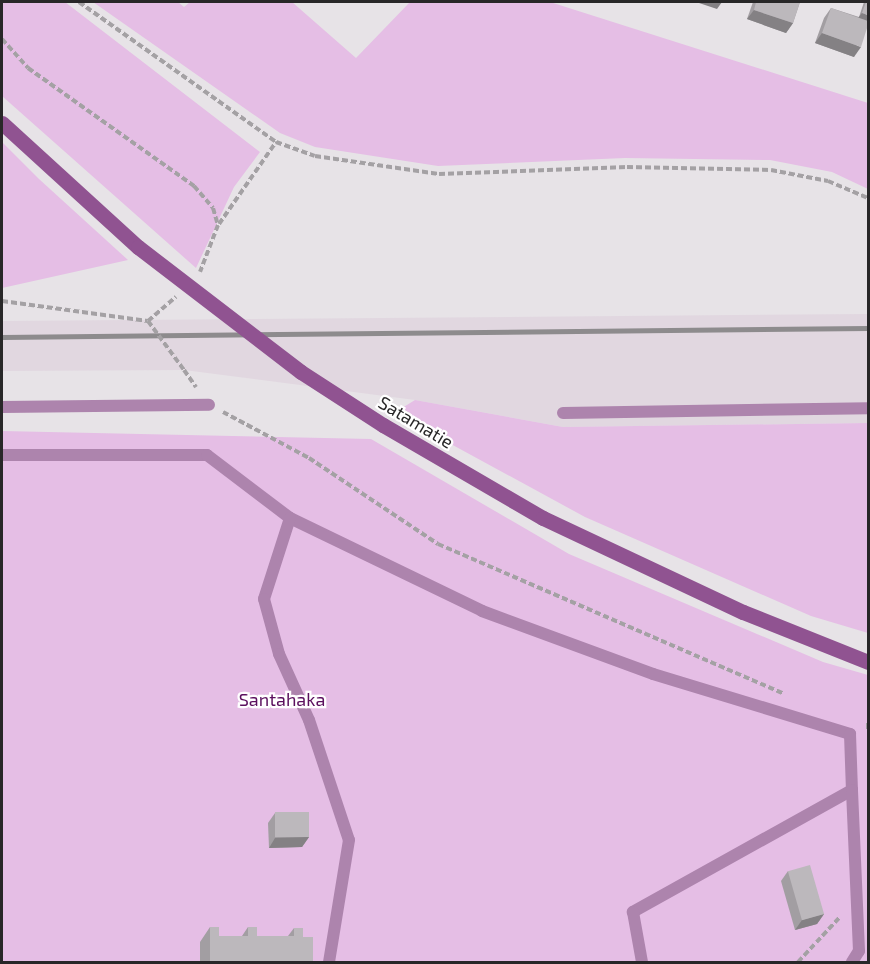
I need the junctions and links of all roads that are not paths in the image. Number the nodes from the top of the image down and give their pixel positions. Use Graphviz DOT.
graph roads {
  1 [pos="2,123"];
  2 [pos="209,405"];
  3 [pos="2,407"];
  4 [pos="868,408"];
  5 [pos="563,413"];
  6 [pos="2,455"];
  7 [pos="290,518"];
  8 [pos="868,662"];
  9 [pos="852,789"];
  10 [pos="859,957"];
  11 [pos="328,963"];
  12 [pos="642,963"];
  13 [pos="852,963"];
  1 -- 8 [label="main road, Satamatie, bridge"];
  2 -- 3 [label="lane"];
  4 -- 5 [label="lane"];
  6 -- 7 [label="lane"];
  7 -- 9 [label="lane"];
  7 -- 11 [label="lane"];
  9 -- 10 [label="lane"];
  9 -- 12 [label="lane"];
  10 -- 13 [label="lane"];
}
